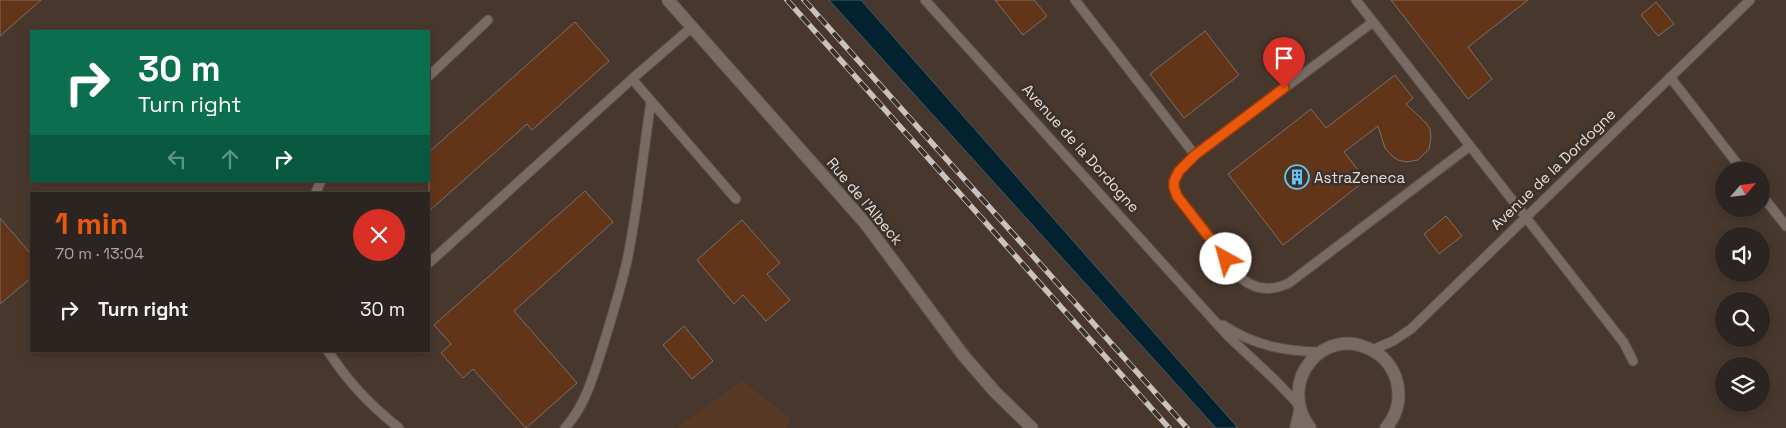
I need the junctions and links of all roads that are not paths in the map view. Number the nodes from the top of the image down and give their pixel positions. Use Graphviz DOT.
graph roads {
  1 [pos="668,0"];
  2 [pos="925,0"];
  3 [pos="1356,0"];
  4 [pos="1750,0"];
  5 [pos="1080,2"];
  6 [pos="488,20"];
  7 [pos="1373,22"];
  8 [pos="692,27"];
  9 [pos="430,75"];
  10 [pos="1670,78"];
  11 [pos="632,79"];
  12 [pos="651,102"];
  13 [pos="1470,146"];
  14 [pos="1195,155"];
  15 [pos="1736,162"];
  16 [pos="736,199"];
  17 [pos="1770,206"];
  18 [pos="1526,218"];
  19 [pos="1786,226"];
  20 [pos="430,262"];
  21 [pos="1213,318"];
  22 [pos="1372,350"];
  23 [pos="329,352"];
  24 [pos="1321,352"];
  25 [pos="1633,360"];
  26 [pos="1299,408"];
  27 [pos="399,428"];
  28 [pos="565,428"];
  29 [pos="1032,428"];
  30 [pos="1296,428"];
  31 [pos="1310,428"];
  32 [pos="1386,428"];
  1 -- 8 [label="street, Rue de l'Albeck"];
  2 -- 21 [label="lane, Avenue de la Dordogne"];
  3 -- 7 [label="lane"];
  4 -- 10 [label="lane, Avenue de la Dordogne"];
  5 -- 14 [label="lane"];
  6 -- 9 [label="lane"];
  7 -- 13 [label="lane"];
  7 -- 14 [label="lane"];
  8 -- 11 [label="lane"];
  8 -- 29 [label="street, Rue de l'Albeck"];
  10 -- 15 [label="lane"];
  10 -- 18 [label="lane, Avenue de la Dordogne"];
  11 -- 12 [label="lane"];
  11 -- 20 [label="lane"];
  12 -- 16 [label="lane"];
  12 -- 28 [label="lane"];
  13 -- 14 [label="lane"];
  13 -- 18 [label="lane"];
  17 -- 19 [label="lane"];
  18 -- 22 [label="lane, Avenue de la Dordogne"];
  18 -- 25 [label="lane"];
  21 -- 24 [label="lane, Avenue de la Dordogne"];
  21 -- 26 [label="lane, Avenue de la Dordogne"];
  22 -- 24 [label="street"];
  22 -- 32 [label="street"];
  23 -- 27 [label="lane"];
  24 -- 26 [label="street"];
  26 -- 30 [label="street"];
  26 -- 31 [label="street"];
}
